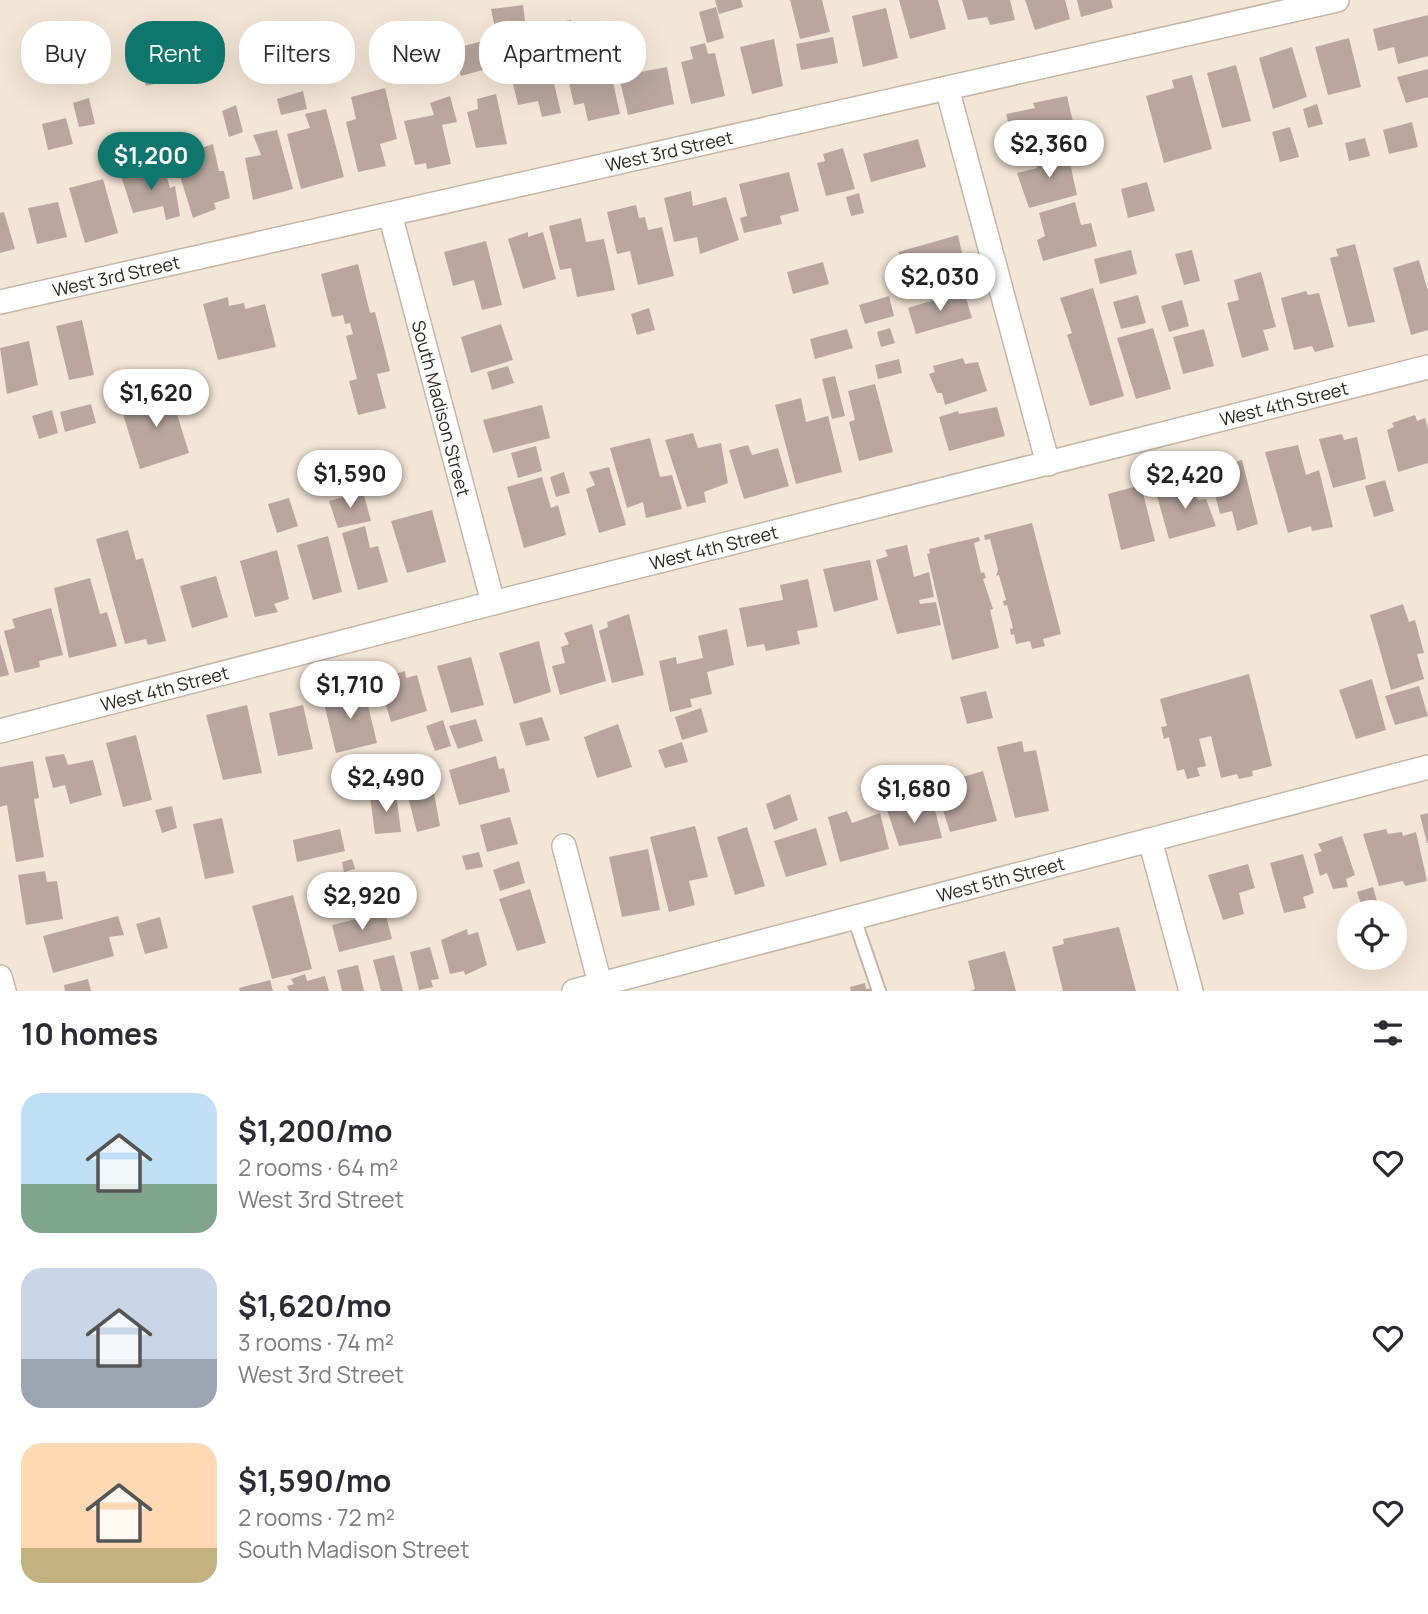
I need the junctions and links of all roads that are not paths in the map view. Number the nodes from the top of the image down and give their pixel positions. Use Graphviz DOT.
graph roads {
  1 [pos="1337,0"];
  2 [pos="947,88"];
  3 [pos="390,214"];
  4 [pos="0,302"];
  5 [pos="1428,367"];
  6 [pos="1048,464"];
  7 [pos="493,603"];
  8 [pos="0,731"];
  9 [pos="1428,767"];
  10 [pos="1150,840"];
  11 [pos="564,846"];
  12 [pos="854,918"];
  13 [pos="0,977"];
  14 [pos="600,984"];
  15 [pos="4,991"];
  16 [pos="574,991"];
  17 [pos="879,991"];
  18 [pos="1191,991"];
  1 -- 2 [label="street, West 3rd Street"];
  2 -- 3 [label="street, West 3rd Street"];
  2 -- 6 [label="street"];
  3 -- 4 [label="street, West 3rd Street"];
  3 -- 7 [label="street, South Madison Street"];
  5 -- 6 [label="street, West 4th Street"];
  6 -- 7 [label="street, West 4th Street"];
  7 -- 8 [label="street, West 4th Street"];
  9 -- 10 [label="street, West 5th Street"];
  10 -- 12 [label="street, West 5th Street"];
  10 -- 18 [label="street"];
  11 -- 14 [label="street"];
  12 -- 14 [label="street, West 5th Street"];
  12 -- 17 [label="lane"];
  13 -- 15 [label="street"];
  14 -- 16 [label="street, West 5th Street"];
}
